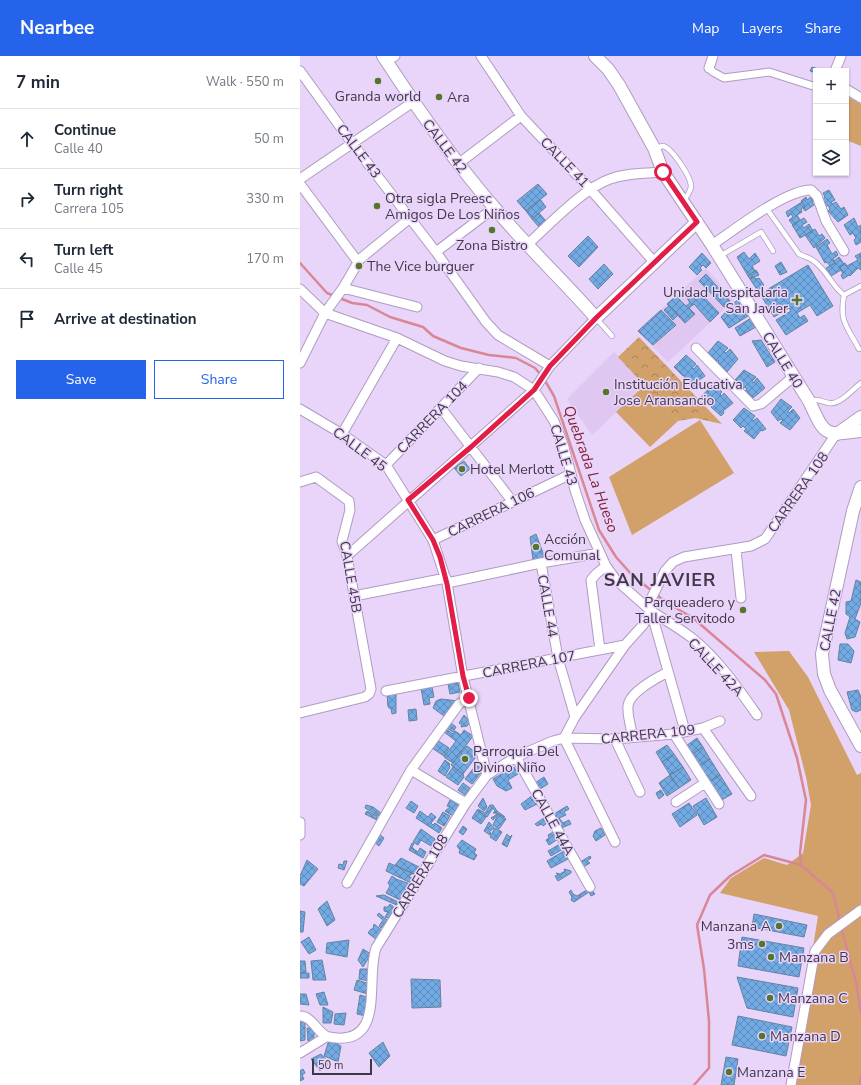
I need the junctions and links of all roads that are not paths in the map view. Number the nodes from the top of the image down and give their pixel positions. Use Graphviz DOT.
graph roads {
  1 [pos="481,56"];
  2 [pos="595,56"];
  3 [pos="713,56"];
  4 [pos="841,56"];
  5 [pos="388,58"];
  6 [pos="709,68"];
  7 [pos="836,68"];
  8 [pos="300,71"];
  9 [pos="813,86"];
  10 [pos="849,91"];
  11 [pos="861,98"];
  12 [pos="413,102"];
  13 [pos="521,116"];
  14 [pos="352,143"];
  15 [pos="654,148"];
  16 [pos="458,164"];
  17 [pos="663,172"];
  18 [pos="300,179"];
  19 [pos="300,184"];
  20 [pos="590,189"];
  21 [pos="683,202"];
  22 [pos="494,208"];
  23 [pos="767,209"];
  24 [pos="410,218"];
  25 [pos="697,222"];
  26 [pos="528,244"];
  27 [pos="712,245"];
  28 [pos="844,250"];
  29 [pos="773,251"];
  30 [pos="436,252"];
  31 [pos="719,256"];
  32 [pos="358,262"];
  33 [pos="656,263"];
  34 [pos="861,286"];
  35 [pos="300,289"];
  36 [pos="342,289"];
  37 [pos="844,295"];
  38 [pos="417,307"];
  39 [pos="325,314"];
  40 [pos="596,318"];
  41 [pos="612,336"];
  42 [pos="397,338"];
  43 [pos="696,348"];
  44 [pos="859,349"];
  45 [pos="300,363"];
  46 [pos="550,366"];
  47 [pos="479,368"];
  48 [pos="793,377"];
  49 [pos="861,383"];
  50 [pos="534,390"];
  51 [pos="809,401"];
  52 [pos="300,408"];
  53 [pos="442,408"];
  54 [pos="861,417"];
  55 [pos="861,431"];
  56 [pos="342,434"];
  57 [pos="836,434"];
  58 [pos="471,447"];
  59 [pos="386,465"];
  60 [pos="572,474"];
  61 [pos="300,482"];
  62 [pos="861,487"];
  63 [pos="408,500"];
  64 [pos="512,501"];
  65 [pos="433,540"];
  66 [pos="736,550"];
  67 [pos="600,553"];
  68 [pos="347,556"];
  69 [pos="541,564"];
  70 [pos="606,566"];
  71 [pos="446,581"];
  72 [pos="354,596"];
  73 [pos="741,598"];
  74 [pos="651,611"];
  75 [pos="625,645"];
  76 [pos="600,650"];
  77 [pos="558,658"];
  78 [pos="668,672"];
  79 [pos="463,676"];
  80 [pos="386,691"];
  81 [pos="469,698"];
  82 [pos="300,714"];
  83 [pos="758,715"];
  84 [pos="575,717"];
  85 [pos="720,721"];
  86 [pos="703,728"];
  87 [pos="685,732"];
  88 [pos="674,734"];
  89 [pos="632,737"];
  90 [pos="564,738"];
  91 [pos="574,739"];
  92 [pos="615,739"];
  93 [pos="861,746"];
  94 [pos="516,757"];
  95 [pos="411,770"];
  96 [pos="487,775"];
  97 [pos="705,783"];
  98 [pos="640,792"];
  99 [pos="751,796"];
  100 [pos="676,802"];
  101 [pos="466,803"];
  102 [pos="719,804"];
  103 [pos="300,822"];
  104 [pos="300,835"];
  105 [pos="615,842"];
  106 [pos="346,883"];
  107 [pos="590,887"];
  108 [pos="861,910"];
  109 [pos="300,1016"];
  110 [pos="326,1037"];
  111 [pos="300,1053"];
  112 [pos="791,1085"];
  1 -- 13 [label="street, CALLE 41"];
  2 -- 15 [label="street, CALLE 40"];
  3 -- 6 [label="street"];
  4 -- 7 [label="street"];
  5 -- 12 [label="street, CALLE 42"];
  6 -- 9 [label="street"];
  8 -- 14 [label="street, CALLE 43"];
  10 -- 11 [label="street"];
  12 -- 14 [label="street"];
  12 -- 16 [label="street, CALLE 42"];
  13 -- 16 [label="street"];
  13 -- 20 [label="street, CALLE 41"];
  14 -- 18 [label="street"];
  14 -- 24 [label="street, CALLE 43"];
  15 -- 17 [label="street, CALLE 40"];
  15 -- 21 [label="lane"];
  16 -- 22 [label="street, CALLE 42"];
  17 -- 20 [label="street"];
  17 -- 21 [label="street, CALLE 40"];
  19 -- 32 [label="street"];
  20 -- 26 [label="street"];
  20 -- 33 [label="street, CALLE 41"];
  21 -- 25 [label="street, CALLE 40"];
  22 -- 26 [label="street, CALLE 42"];
  22 -- 30 [label="street"];
  23 -- 27 [label="street"];
  23 -- 28 [label="street"];
  23 -- 37 [label="lane"];
  24 -- 30 [label="street, CALLE 43"];
  24 -- 32 [label="street"];
  25 -- 27 [label="street, CALLE 40"];
  25 -- 33 [label="street"];
  26 -- 40 [label="street, CALLE 42"];
  27 -- 31 [label="street, CALLE 40"];
  29 -- 31 [label="lane"];
  30 -- 46 [label="street, CALLE 43"];
  31 -- 48 [label="street, CALLE 40"];
  32 -- 36 [label="street"];
  33 -- 40 [label="street"];
  34 -- 37 [label="lane"];
  35 -- 39 [label="street, CALLE 43"];
  36 -- 38 [label="street"];
  36 -- 39 [label="street"];
  37 -- 44 [label="lane"];
  39 -- 42 [label="street, CALLE 43"];
  39 -- 45 [label="street"];
  40 -- 41 [label="lane, CALLE 42"];
  40 -- 46 [label="street"];
  42 -- 47 [label="street, CALLE 43"];
  42 -- 56 [label="street"];
  43 -- 48 [label="street"];
  46 -- 50 [label="street"];
  47 -- 50 [label="street, CALLE 43"];
  47 -- 53 [label="street, CARRERA 104"];
  48 -- 51 [label="street, CALLE 40"];
  49 -- 51 [label="lane"];
  50 -- 58 [label="street"];
  50 -- 60 [label="street, CALLE 43"];
  51 -- 57 [label="street, CALLE 40"];
  52 -- 56 [label="street, CALLE 45"];
  53 -- 58 [label="street"];
  53 -- 59 [label="street, CARRERA 104"];
  54 -- 57 [label="street, CARRERA 108"];
  55 -- 57 [label="street"];
  56 -- 59 [label="street, CALLE 45"];
  57 -- 66 [label="street, CARRERA 108"];
  58 -- 63 [label="street"];
  58 -- 64 [label="street"];
  59 -- 63 [label="street, CALLE 45"];
  60 -- 64 [label="street, CARRERA 106"];
  60 -- 67 [label="street, CALLE 43"];
  61 -- 68 [label="street, CALLE 45B"];
  62 -- 93 [label="street, CALLE 42"];
  63 -- 65 [label="street, CALLE 45"];
  63 -- 68 [label="street"];
  64 -- 65 [label="street, CARRERA 106"];
  65 -- 71 [label="street, CALLE 45"];
  66 -- 73 [label="street"];
  66 -- 74 [label="street, CARRERA 108"];
  67 -- 69 [label="street"];
  67 -- 70 [label="street, CALLE 43"];
  68 -- 72 [label="street, CALLE 45B"];
  69 -- 71 [label="street"];
  69 -- 77 [label="street, CALLE 44"];
  70 -- 74 [label="street, CALLE 43"];
  70 -- 76 [label="street"];
  71 -- 72 [label="street"];
  71 -- 79 [label="street, CALLE 45"];
  72 -- 82 [label="street, CALLE 45B"];
  74 -- 75 [label="street, CARRERA 108"];
  74 -- 78 [label="street"];
  74 -- 83 [label="street, CALLE 42A"];
  75 -- 76 [label="street, CARRERA 107"];
  75 -- 84 [label="street, CARRERA 108"];
  76 -- 77 [label="street, CARRERA 107"];
  77 -- 79 [label="street, CARRERA 107"];
  77 -- 84 [label="street, CALLE 44"];
  78 -- 87 [label="street"];
  78 -- 89 [label="street"];
  79 -- 80 [label="street, CARRERA 107"];
  79 -- 81 [label="street, CALLE 45"];
  81 -- 95 [label="street"];
  81 -- 96 [label="street, CALLE 45"];
  84 -- 90 [label="street, CARRERA 108"];
  85 -- 86 [label="street, CARRERA 109"];
  86 -- 87 [label="street, CARRERA 109"];
  86 -- 99 [label="street"];
  87 -- 88 [label="street, CARRERA 109"];
  88 -- 89 [label="street, CARRERA 109"];
  88 -- 97 [label="street"];
  89 -- 92 [label="street, CARRERA 109"];
  90 -- 91 [label="street, CARRERA 108"];
  90 -- 94 [label="street, CARRERA 108"];
  90 -- 105 [label="street"];
  91 -- 92 [label="street, CARRERA 109"];
  92 -- 98 [label="street"];
  94 -- 96 [label="street, CARRERA 108"];
  94 -- 107 [label="street, CALLE 44A"];
  95 -- 101 [label="street"];
  95 -- 106 [label="street"];
  96 -- 101 [label="street, CARRERA 108"];
  97 -- 100 [label="street"];
  97 -- 102 [label="street"];
  101 -- 110 [label="street, CARRERA 108"];
  103 -- 104 [label="street"];
  108 -- 112 [label="street"];
  109 -- 110 [label="street"];
  110 -- 111 [label="street"];
}
